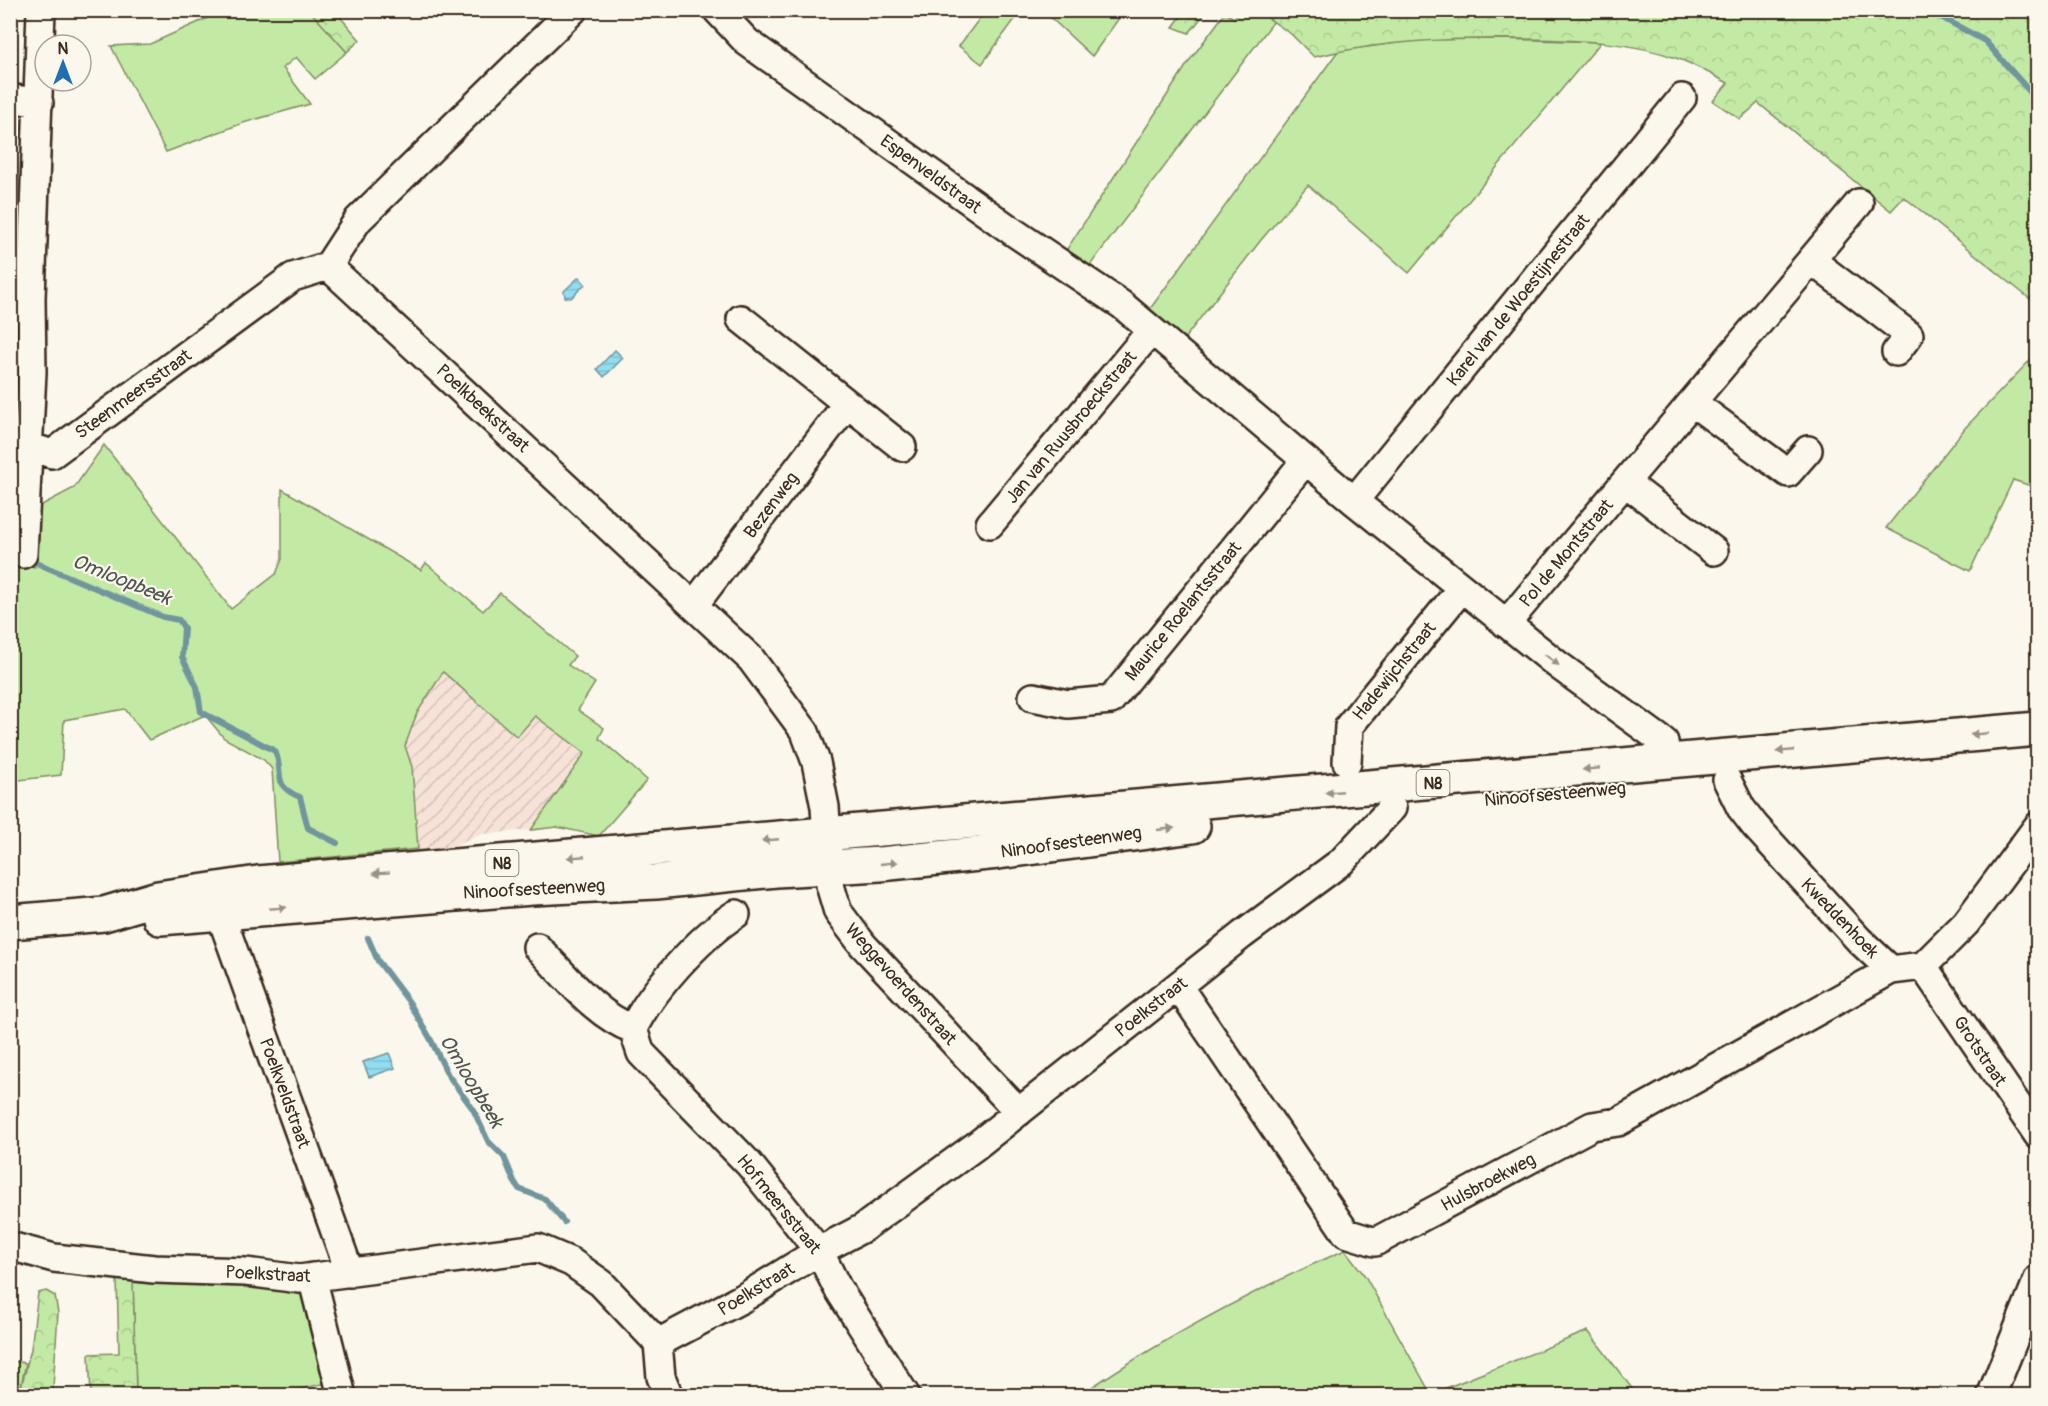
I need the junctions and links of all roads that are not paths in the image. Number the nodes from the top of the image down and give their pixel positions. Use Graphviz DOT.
graph roads {
  1 [pos="41,10"];
  2 [pos="573,10"];
  3 [pos="717,10"];
  4 [pos="10,98"];
  5 [pos="1682,98"];
  6 [pos="39,103"];
  7 [pos="1859,202"];
  8 [pos="1811,260"];
  9 [pos="328,266"];
  10 [pos="741,319"];
  11 [pos="1151,331"];
  12 [pos="21,333"];
  13 [pos="1896,352"];
  14 [pos="1692,402"];
  15 [pos="847,404"];
  16 [pos="28,446"];
  17 [pos="902,447"];
  18 [pos="1808,450"];
  19 [pos="1305,461"];
  20 [pos="1625,482"];
  21 [pos="1354,501"];
  22 [pos="990,524"];
  23 [pos="1714,551"];
  24 [pos="23,554"];
  25 [pos="1462,588"];
  26 [pos="694,605"];
  27 [pos="1506,624"];
  28 [pos="1033,697"];
  29 [pos="2037,729"];
  30 [pos="2037,752"];
  31 [pos="1347,762"];
  32 [pos="1667,762"];
  33 [pos="1727,780"];
  34 [pos="1392,808"];
  35 [pos="2037,826"];
  36 [pos="828,836"];
  37 [pos="830,868"];
  38 [pos="220,913"];
  39 [pos="104,914"];
  40 [pos="736,914"];
  41 [pos="10,922"];
  42 [pos="537,947"];
  43 [pos="1923,966"];
  44 [pos="1891,970"];
  45 [pos="1178,986"];
  46 [pos="633,1029"];
  47 [pos="1019,1112"];
  48 [pos="2037,1135"];
  49 [pos="10,1246"];
  50 [pos="819,1251"];
  51 [pos="350,1273"];
  52 [pos="312,1277"];
  53 [pos="2037,1279"];
  54 [pos="658,1343"];
  55 [pos="342,1395"];
  56 [pos="669,1395"];
  57 [pos="906,1395"];
  58 [pos="1991,1395"];
  1 -- 6 [label="street"];
  2 -- 9 [label="street"];
  3 -- 11 [label="street, Espenveldstraat"];
  4 -- 6 [label="street"];
  5 -- 21 [label="street, Karel van de Woestijnestraat"];
  6 -- 12 [label="street"];
  7 -- 8 [label="street, Pol de Montstraat"];
  8 -- 13 [label="street"];
  8 -- 14 [label="street, Pol de Montstraat"];
  9 -- 16 [label="street, Steenmeersstraat"];
  9 -- 26 [label="street, Poelkbeekstraat"];
  10 -- 15 [label="street"];
  11 -- 19 [label="street"];
  11 -- 22 [label="street, Jan van Ruusbroeckstraat"];
  12 -- 16 [label="street"];
  14 -- 18 [label="street"];
  14 -- 20 [label="street, Pol de Montstraat"];
  15 -- 17 [label="street"];
  15 -- 26 [label="street, Bezenweg"];
  16 -- 24 [label="street"];
  19 -- 21 [label="street"];
  19 -- 28 [label="street, Maurice Roelantsstraat"];
  20 -- 23 [label="street, Pol de Montstraat"];
  20 -- 27 [label="street, Pol de Montstraat"];
  21 -- 25 [label="street"];
  25 -- 27 [label="street"];
  25 -- 31 [label="street, Hadewijchstraat"];
  26 -- 36 [label="street, Poelkbeekstraat"];
  27 -- 32 [label="street, one-way"];
  29 -- 32 [label="main road, Ninoofsesteenweg / N8, one-way"];
  30 -- 33 [label="main road, Ninoofsesteenweg / N8"];
  32 -- 36 [label="main road, Ninoofsesteenweg / N8, one-way"];
  33 -- 34 [label="main road, Ninoofsesteenweg / N8"];
  33 -- 44 [label="street, Kweddenhoek"];
  37 -- 34 [label="main road, Ninoofsesteenweg / N8, one-way"];
  34 -- 45 [label="street, Poelkstraat"];
  35 -- 43 [label="street"];
  36 -- 37 [label="street, Weggevoerdenstraat"];
  36 -- 39 [label="main road, Ninoofsesteenweg / N8, one-way"];
  38 -- 37 [label="main road, Ninoofsesteenweg / N8, one-way"];
  37 -- 47 [label="street, Weggevoerdenstraat"];
  38 -- 39 [label="main road, Ninoofsesteenweg / N8"];
  38 -- 51 [label="street, Poelkveldstraat"];
  39 -- 41 [label="main road, Ninoofsesteenweg / N8"];
  40 -- 46 [label="street"];
  42 -- 46 [label="street"];
  43 -- 44 [label="street, Kweddenhoek"];
  43 -- 48 [label="street, Grotstraat"];
  44 -- 45 [label="street, Hulsbroekweg"];
  45 -- 47 [label="street, Poelkstraat"];
  46 -- 50 [label="street, Hofmeersstraat"];
  47 -- 50 [label="street, Poelkstraat"];
  49 -- 52 [label="street, Poelkstraat"];
  50 -- 54 [label="street, Poelkstraat"];
  50 -- 57 [label="street, Hofmeersstraat"];
  51 -- 52 [label="street, Poelkstraat"];
  51 -- 54 [label="street, Poelkstraat"];
  52 -- 55 [label="street"];
  53 -- 58 [label="street"];
  54 -- 56 [label="street"];
}
